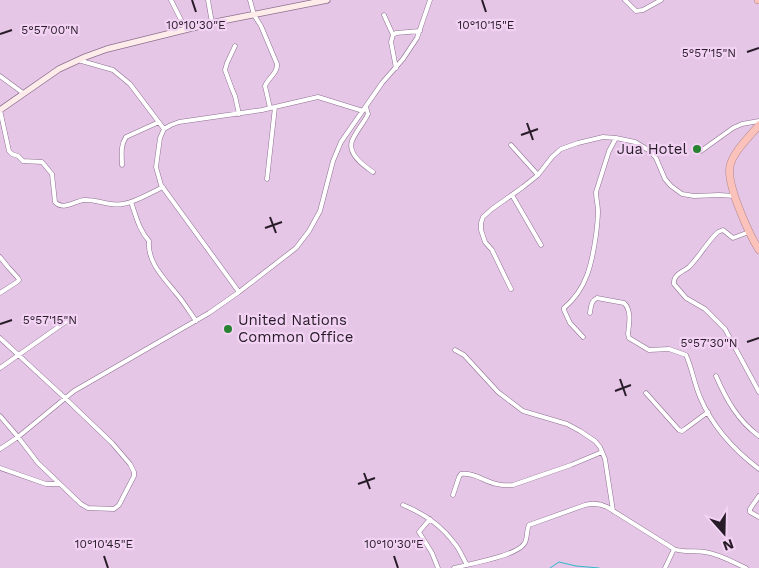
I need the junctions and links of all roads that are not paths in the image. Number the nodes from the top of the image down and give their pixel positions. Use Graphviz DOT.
graph roads {
  1 [pos="171,0"];
  2 [pos="208,0"];
  3 [pos="250,0"];
  4 [pos="291,0"];
  5 [pos="328,0"];
  6 [pos="430,0"];
  7 [pos="625,0"];
  8 [pos="661,0"];
  9 [pos="292,7"];
  10 [pos="254,15"];
  11 [pos="384,15"];
  12 [pos="212,23"];
  13 [pos="186,30"];
  14 [pos="420,31"];
  15 [pos="393,35"];
  16 [pos="235,46"];
  17 [pos="77,60"];
  18 [pos="396,68"];
  19 [pos="0,76"];
  20 [pos="23,93"];
  21 [pos="276,107"];
  22 [pos="270,108"];
  23 [pos="364,109"];
  24 [pos="0,110"];
  25 [pos="239,114"];
  26 [pos="759,121"];
  27 [pos="158,122"];
  28 [pos="759,125"];
  29 [pos="164,129"];
  30 [pos="616,138"];
  31 [pos="511,145"];
  32 [pos="701,151"];
  33 [pos="122,164"];
  34 [pos="373,172"];
  35 [pos="538,175"];
  36 [pos="267,179"];
  37 [pos="162,187"];
  38 [pos="512,195"];
  39 [pos="735,196"];
  40 [pos="131,202"];
  41 [pos="749,232"];
  42 [pos="756,238"];
  43 [pos="541,245"];
  44 [pos="759,250"];
  45 [pos="0,257"];
  46 [pos="511,289"];
  47 [pos="239,292"];
  48 [pos="0,293"];
  49 [pos="590,313"];
  50 [pos="71,318"];
  51 [pos="196,321"];
  52 [pos="0,338"];
  53 [pos="583,338"];
  54 [pos="455,350"];
  55 [pos="17,355"];
  56 [pos="0,368"];
  57 [pos="716,376"];
  58 [pos="759,392"];
  59 [pos="646,393"];
  60 [pos="65,398"];
  61 [pos="708,412"];
  62 [pos="0,416"];
  63 [pos="759,436"];
  64 [pos="18,437"];
  65 [pos="0,449"];
  66 [pos="602,452"];
  67 [pos="0,468"];
  68 [pos="759,469"];
  69 [pos="60,484"];
  70 [pos="453,495"];
  71 [pos="759,496"];
  72 [pos="403,505"];
  73 [pos="613,511"];
  74 [pos="759,517"];
  75 [pos="430,519"];
  76 [pos="674,549"];
  77 [pos="467,565"];
  78 [pos="438,568"];
  79 [pos="454,568"];
  80 [pos="664,568"];
  81 [pos="746,568"];
  1 -- 13 [label="street"];
  2 -- 12 [label="street"];
  3 -- 10 [label="street"];
  4 -- 9 [label="street"];
  5 -- 9 [label="main road"];
  6 -- 14 [label="street"];
  7 -- 8 [label="street"];
  9 -- 10 [label="main road"];
  10 -- 12 [label="main road"];
  10 -- 22 [label="street"];
  11 -- 15 [label="street"];
  12 -- 13 [label="main road"];
  13 -- 17 [label="main road"];
  14 -- 15 [label="street"];
  14 -- 18 [label="street"];
  15 -- 18 [label="street"];
  16 -- 25 [label="street"];
  17 -- 20 [label="main road"];
  17 -- 27 [label="street"];
  18 -- 23 [label="street"];
  19 -- 20 [label="street"];
  20 -- 24 [label="main road"];
  21 -- 22 [label="street"];
  21 -- 23 [label="street"];
  21 -- 36 [label="street"];
  22 -- 25 [label="street"];
  23 -- 34 [label="street"];
  23 -- 47 [label="street"];
  24 -- 40 [label="street"];
  25 -- 29 [label="street"];
  26 -- 32 [label="street"];
  27 -- 29 [label="street"];
  27 -- 33 [label="street"];
  28 -- 39 [label="highway"];
  29 -- 37 [label="street"];
  30 -- 35 [label="street"];
  30 -- 39 [label="street"];
  30 -- 53 [label="street"];
  31 -- 35 [label="street"];
  35 -- 38 [label="street"];
  37 -- 40 [label="street"];
  37 -- 47 [label="street"];
  38 -- 43 [label="street"];
  38 -- 46 [label="street"];
  39 -- 41 [label="highway"];
  40 -- 51 [label="street"];
  41 -- 42 [label="highway"];
  41 -- 58 [label="street"];
  42 -- 44 [label="highway"];
  45 -- 48 [label="street"];
  47 -- 51 [label="street"];
  49 -- 61 [label="street"];
  50 -- 55 [label="street"];
  51 -- 60 [label="street"];
  52 -- 55 [label="street"];
  54 -- 66 [label="street"];
  55 -- 56 [label="street"];
  55 -- 60 [label="street"];
  57 -- 63 [label="street"];
  59 -- 61 [label="street"];
  60 -- 64 [label="street"];
  60 -- 69 [label="street"];
  61 -- 68 [label="street"];
  62 -- 64 [label="street"];
  64 -- 65 [label="street"];
  64 -- 69 [label="street"];
  66 -- 70 [label="street"];
  66 -- 73 [label="street"];
  67 -- 69 [label="street"];
  71 -- 74 [label="street"];
  72 -- 75 [label="street"];
  73 -- 76 [label="street"];
  73 -- 77 [label="street"];
  75 -- 77 [label="street"];
  75 -- 78 [label="street"];
  76 -- 80 [label="street"];
  76 -- 81 [label="street"];
  77 -- 79 [label="street"];
}
